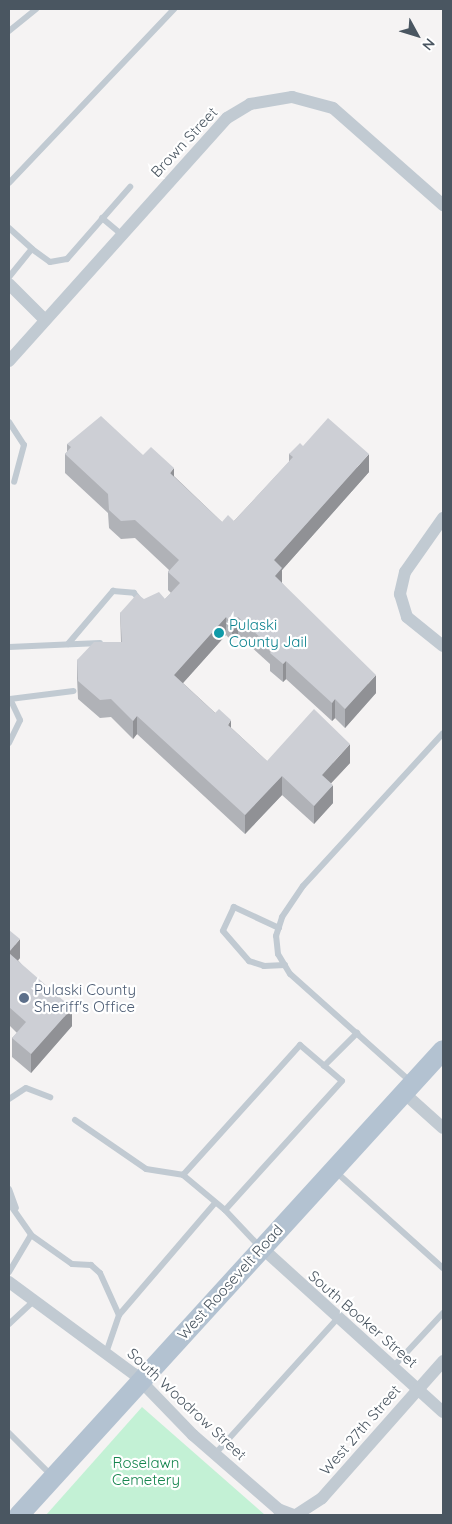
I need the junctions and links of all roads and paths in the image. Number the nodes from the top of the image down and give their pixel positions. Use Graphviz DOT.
graph roads {
  1 [pos="36,9"];
  2 [pos="174,9"];
  3 [pos="9,30"];
  4 [pos="9,183"];
  5 [pos="130,187"];
  6 [pos="443,205"];
  7 [pos="102,218"];
  8 [pos="9,228"];
  9 [pos="122,235"];
  10 [pos="32,249"];
  11 [pos="9,276"];
  12 [pos="9,284"];
  13 [pos="46,320"];
  14 [pos="9,361"];
  15 [pos="9,422"];
  16 [pos="14,482"];
  17 [pos="443,518"];
  18 [pos="144,612"];
  19 [pos="111,642"];
  20 [pos="68,644"];
  21 [pos="443,646"];
  22 [pos="9,647"];
  23 [pos="73,690"];
  24 [pos="10,698"];
  25 [pos="443,733"];
  26 [pos="9,743"];
  27 [pos="279,928"];
  28 [pos="285,964"];
  29 [pos="356,1033"];
  30 [pos="442,1053"];
  31 [pos="324,1066"];
  32 [pos="408,1088"];
  33 [pos="50,1096"];
  34 [pos="9,1099"];
  35 [pos="75,1120"];
  36 [pos="443,1128"];
  37 [pos="333,1170"];
  38 [pos="183,1175"];
  39 [pos="9,1189"];
  40 [pos="9,1203"];
  41 [pos="214,1204"];
  42 [pos="16,1209"];
  43 [pos="225,1210"];
  44 [pos="31,1235"];
  45 [pos="262,1248"];
  46 [pos="443,1268"];
  47 [pos="9,1272"];
  48 [pos="9,1282"];
  49 [pos="35,1300"];
  50 [pos="443,1313"];
  51 [pos="119,1315"];
  52 [pos="337,1319"];
  53 [pos="9,1324"];
  54 [pos="106,1353"];
  55 [pos="443,1361"];
  56 [pos="393,1367"];
  57 [pos="140,1381"];
  58 [pos="418,1389"];
  59 [pos="443,1412"];
  60 [pos="9,1433"];
  61 [pos="215,1454"];
  62 [pos="53,1477"];
  63 [pos="18,1515"];
  64 [pos="295,1515"];
  1 -- 3 [label="lane"];
  2 -- 4 [label="lane"];
  5 -- 7 [label="lane"];
  6 -- 9 [label="street, Brown Street"];
  7 -- 9 [label="lane"];
  7 -- 10 [label="lane"];
  8 -- 10 [label="lane"];
  9 -- 13 [label="street, Brown Street"];
  10 -- 11 [label="lane"];
  12 -- 13 [label="street"];
  13 -- 14 [label="street, Brown Street"];
  15 -- 16 [label="lane"];
  17 -- 21 [label="street"];
  18 -- 20 [label="lane"];
  19 -- 20 [label="lane"];
  20 -- 22 [label="lane"];
  23 -- 24 [label="lane"];
  24 -- 26 [label="lane"];
  25 -- 27 [label="lane"];
  27 -- 28 [label="lane"];
  27 -- 28 [label="lane"];
  28 -- 29 [label="lane"];
  29 -- 31 [label="lane"];
  29 -- 32 [label="lane"];
  30 -- 32 [label="main road, West Roosevelt Road"];
  31 -- 38 [label="lane"];
  31 -- 43 [label="lane"];
  32 -- 36 [label="street"];
  32 -- 37 [label="main road, West Roosevelt Road"];
  33 -- 34 [label="lane"];
  35 -- 38 [label="lane"];
  37 -- 45 [label="main road, West Roosevelt Road"];
  37 -- 46 [label="lane"];
  38 -- 41 [label="lane"];
  39 -- 42 [label="lane"];
  40 -- 42 [label="lane"];
  41 -- 43 [label="lane"];
  41 -- 51 [label="lane"];
  42 -- 44 [label="lane"];
  43 -- 45 [label="lane"];
  44 -- 47 [label="lane"];
  44 -- 51 [label="lane"];
  45 -- 52 [label="street, South Booker Street"];
  45 -- 57 [label="main road, West Roosevelt Road"];
  48 -- 49 [label="street, South Woodrow Street"];
  49 -- 53 [label="lane"];
  49 -- 54 [label="street, South Woodrow Street"];
  50 -- 56 [label="lane"];
  51 -- 54 [label="lane"];
  52 -- 56 [label="street, South Booker Street"];
  52 -- 61 [label="lane"];
  54 -- 57 [label="street, South Woodrow Street"];
  55 -- 58 [label="street, West 27th Street"];
  56 -- 58 [label="street, South Booker Street"];
  57 -- 61 [label="street, South Woodrow Street"];
  57 -- 62 [label="main road, West Roosevelt Road"];
  58 -- 59 [label="street, South Booker Street"];
  58 -- 64 [label="street, West 27th Street"];
  60 -- 62 [label="lane"];
  61 -- 64 [label="street, South Woodrow Street"];
  62 -- 63 [label="main road, West Roosevelt Road"];
}
